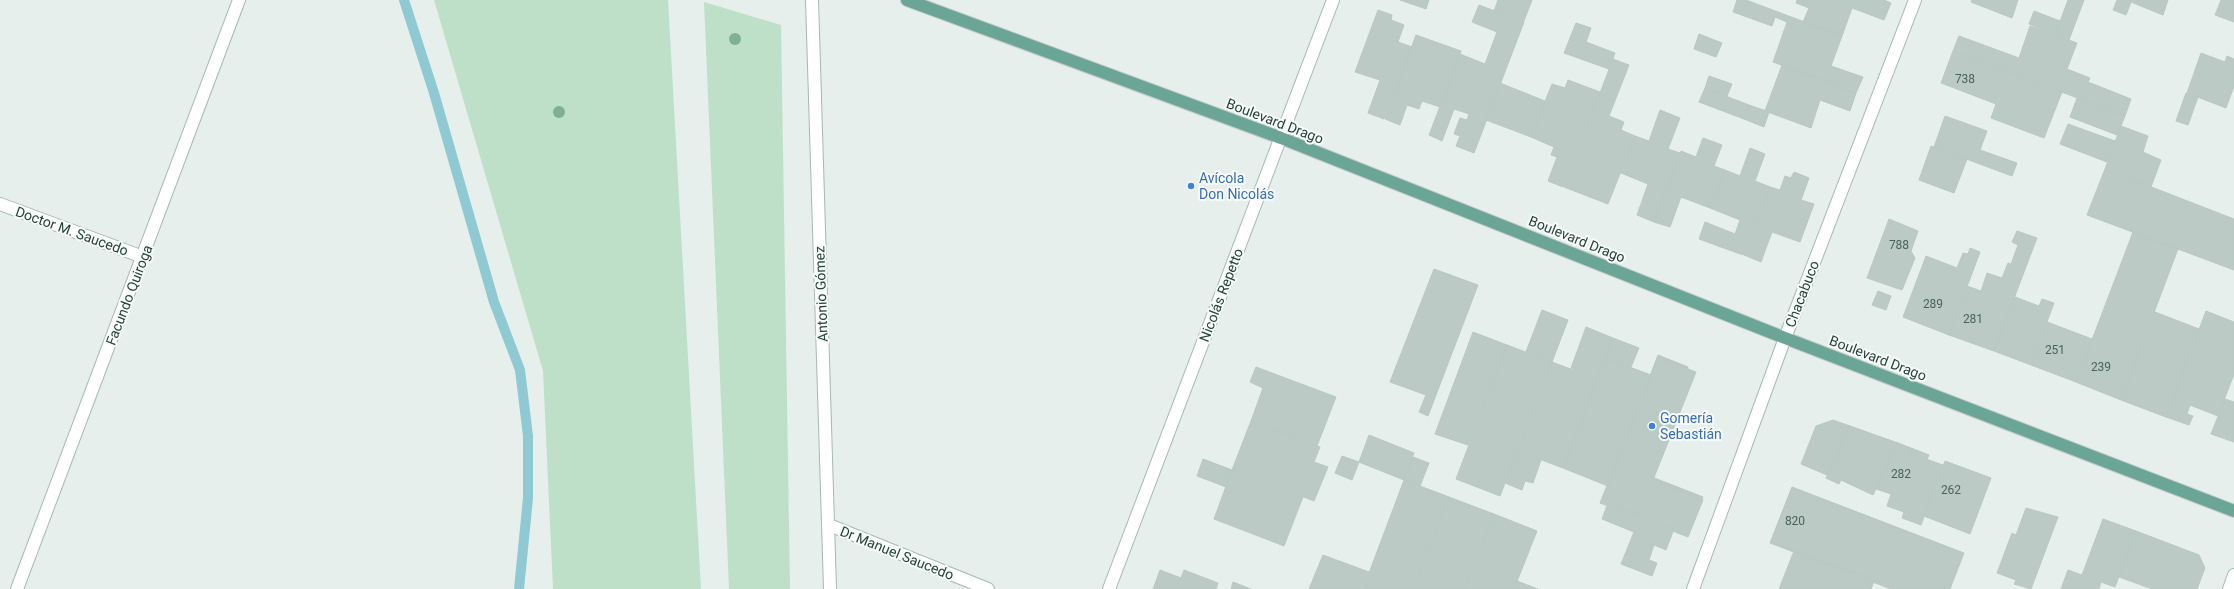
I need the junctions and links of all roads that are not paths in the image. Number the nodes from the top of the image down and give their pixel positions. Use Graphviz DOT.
graph roads {
  1 [pos="239,0"];
  2 [pos="812,0"];
  3 [pos="907,0"];
  4 [pos="1333,0"];
  5 [pos="1915,0"];
  6 [pos="1281,138"];
  7 [pos="0,204"];
  8 [pos="143,257"];
  9 [pos="1785,338"];
  10 [pos="2234,511"];
  11 [pos="829,525"];
  12 [pos="2234,575"];
  13 [pos="17,589"];
  14 [pos="830,589"];
  15 [pos="988,589"];
  16 [pos="1109,589"];
  17 [pos="1693,589"];
  18 [pos="2229,589"];
  1 -- 8 [label="street, Facundo Quiroga"];
  2 -- 11 [label="street, Antonio Gómez"];
  3 -- 6 [label="main road, Boulevard Drago"];
  4 -- 6 [label="street, Nicolás Repetto"];
  5 -- 9 [label="street, Chacabuco"];
  6 -- 9 [label="main road, Boulevard Drago"];
  6 -- 16 [label="street, Nicolás Repetto"];
  7 -- 8 [label="street, Doctor M. Saucedo"];
  8 -- 13 [label="street, Facundo Quiroga"];
  9 -- 10 [label="main road, Boulevard Drago"];
  9 -- 17 [label="street, Chacabuco"];
  11 -- 14 [label="street, Antonio Gómez"];
  11 -- 15 [label="street, Dr Manuel Saucedo"];
  12 -- 18 [label="street"];
}
